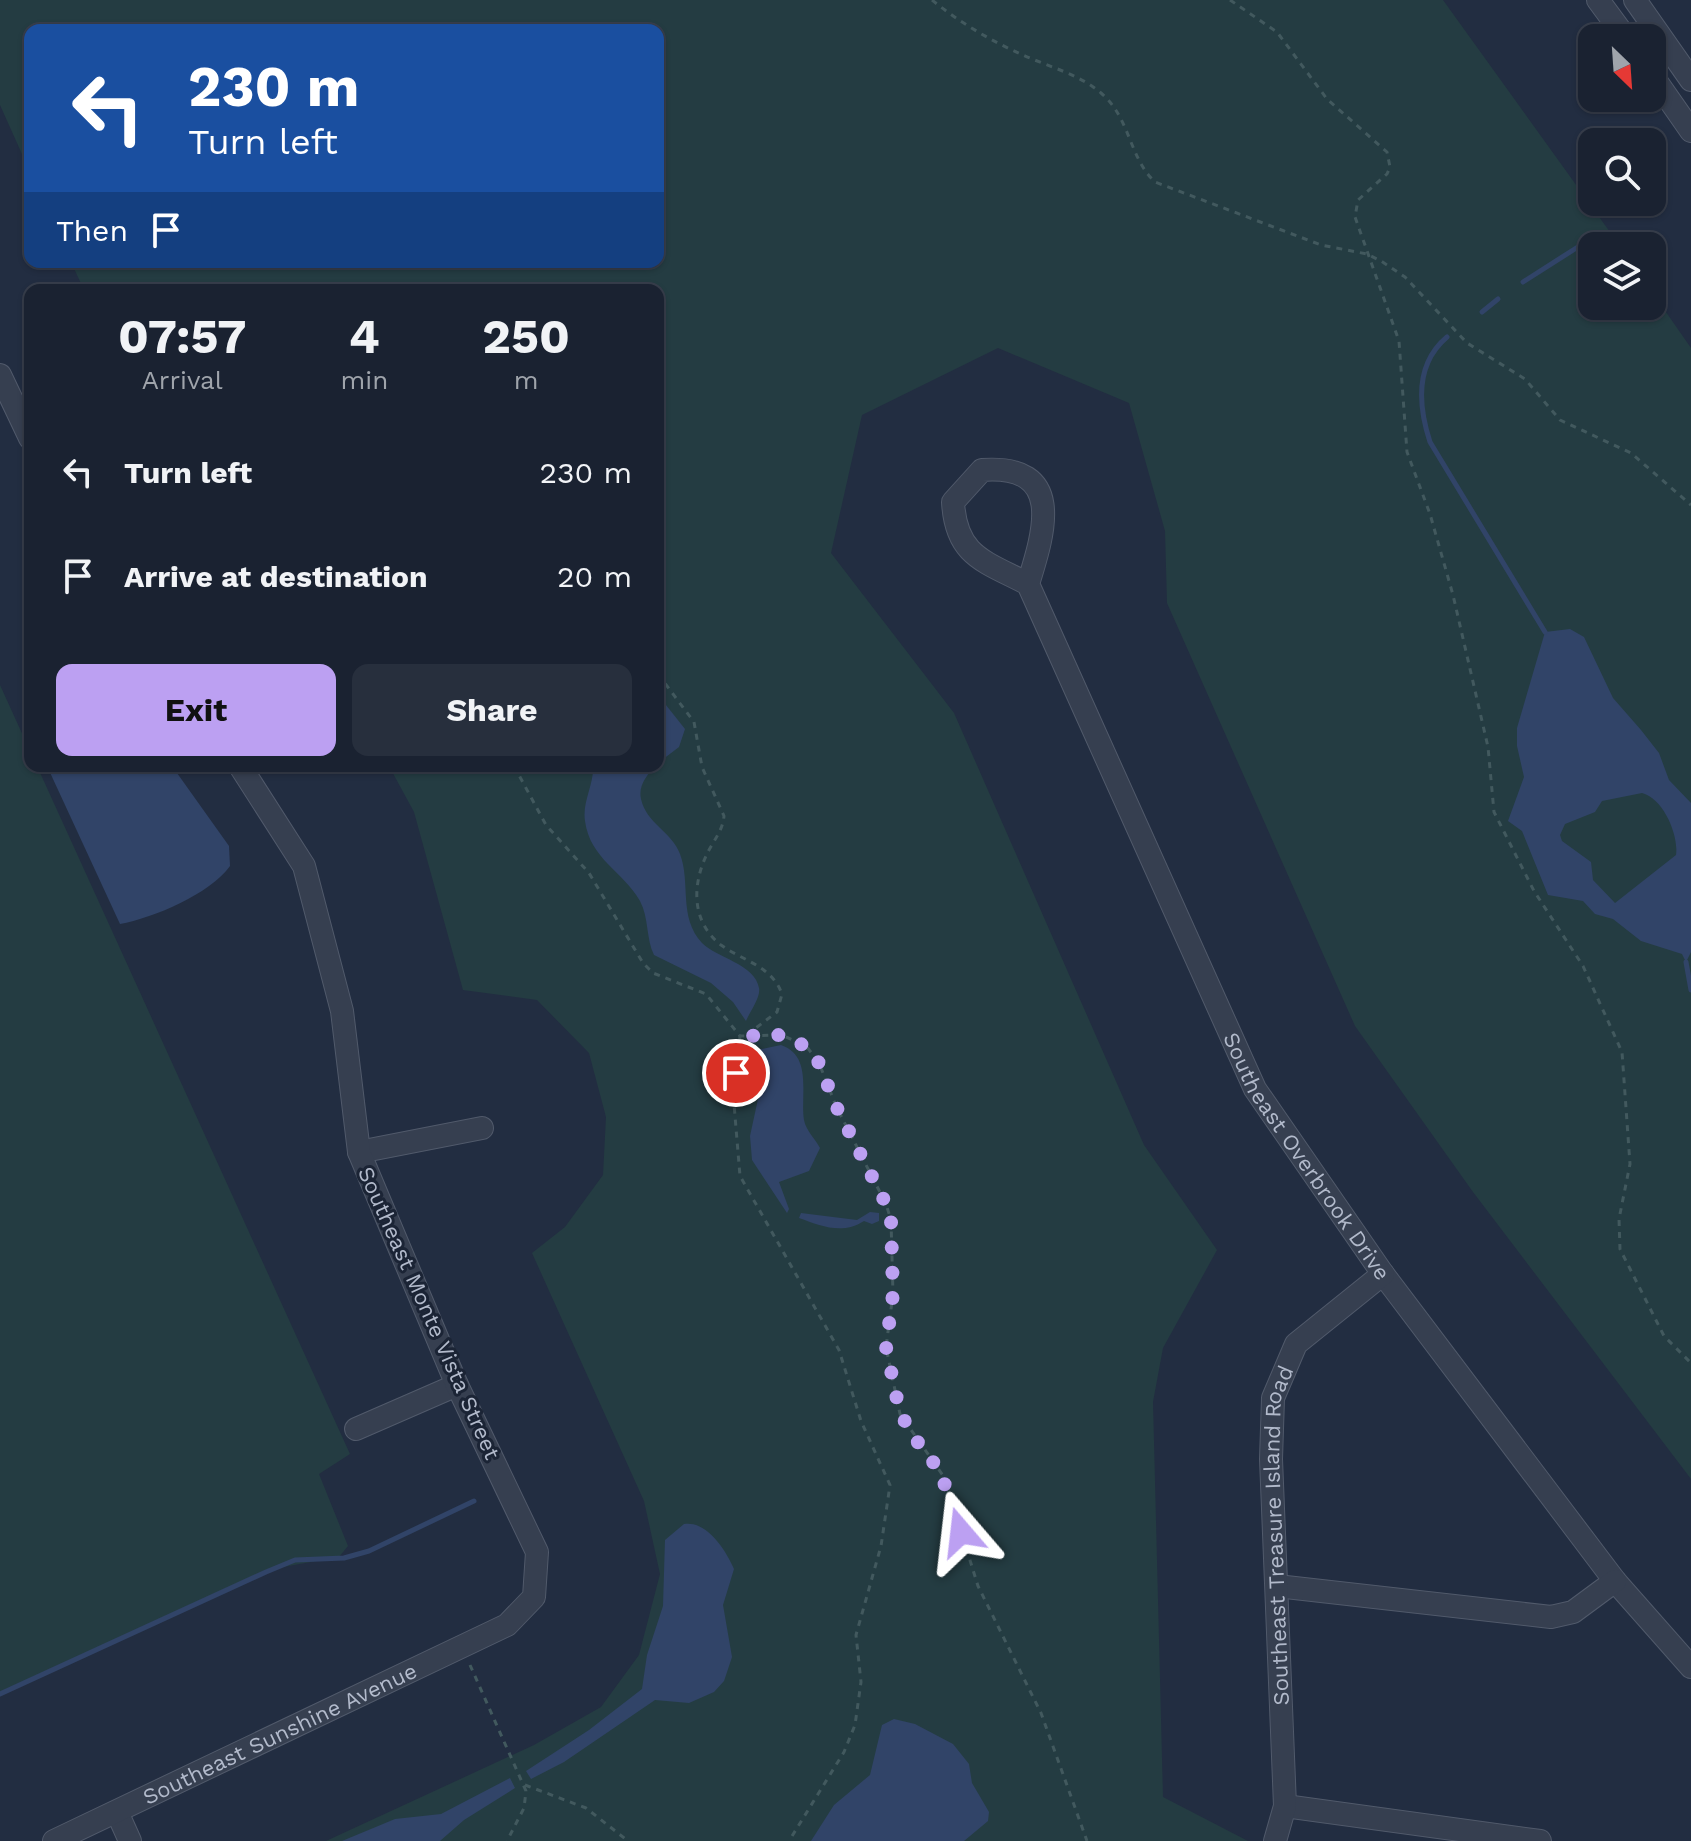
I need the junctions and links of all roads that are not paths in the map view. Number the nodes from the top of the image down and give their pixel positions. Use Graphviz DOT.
graph roads {
  1 [pos="1598,0"];
  2 [pos="1639,1"];
  3 [pos="1616,24"];
  4 [pos="1624,24"];
  5 [pos="1691,80"];
  6 [pos="1666,95"];
  7 [pos="1691,131"];
  8 [pos="0,375"];
  9 [pos="24,425"];
  10 [pos="1028,584"];
  11 [pos="244,772"];
  12 [pos="482,1128"];
  13 [pos="359,1152"];
  14 [pos="1383,1274"];
  15 [pos="457,1385"];
  16 [pos="356,1429"];
  17 [pos="1615,1581"];
  18 [pos="1277,1586"];
  19 [pos="507,1625"];
  20 [pos="1691,1667"];
  21 [pos="1285,1806"];
  22 [pos="117,1812"];
  23 [pos="54,1841"];
  24 [pos="130,1841"];
  25 [pos="1275,1841"];
  26 [pos="1540,1841"];
  1 -- 3 [label="street"];
  2 -- 4 [label="street"];
  2 -- 5 [label="street"];
  6 -- 7 [label="street"];
  8 -- 9 [label="street"];
  10 -- 10 [label="street"];
  10 -- 14 [label="street, Southeast Overbrook Drive"];
  11 -- 13 [label="street, Southeast Monte Vista Street"];
  12 -- 13 [label="street"];
  13 -- 15 [label="street, Southeast Monte Vista Street"];
  14 -- 17 [label="street, Southeast Overbrook Drive"];
  14 -- 18 [label="street, Southeast Treasure Island Road"];
  15 -- 16 [label="street"];
  15 -- 19 [label="street, Southeast Monte Vista Street"];
  17 -- 18 [label="street"];
  17 -- 20 [label="street, Southeast Overbrook Drive"];
  18 -- 21 [label="street, Southeast Treasure Island Road"];
  19 -- 22 [label="street, Southeast Sunshine Avenue"];
  21 -- 25 [label="street, Southeast Treasure Island Road"];
  21 -- 26 [label="street"];
  22 -- 23 [label="street, Southeast Sunshine Avenue"];
  22 -- 24 [label="street"];
}
